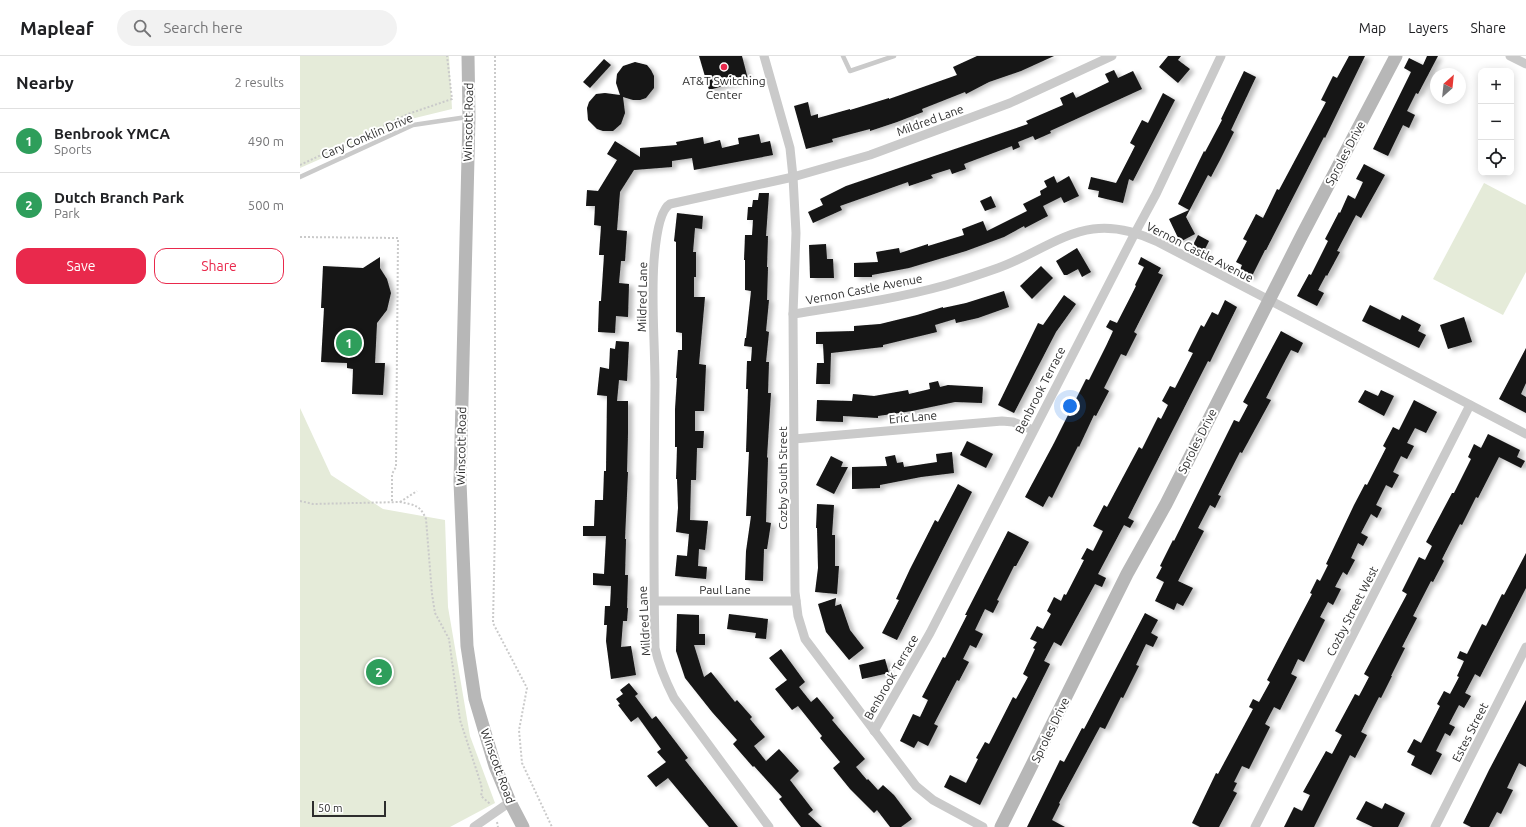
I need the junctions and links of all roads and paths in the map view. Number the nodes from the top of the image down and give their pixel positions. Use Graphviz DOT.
graph roads {
  1 [pos="448,56"];
  2 [pos="468,56"];
  3 [pos="495,56"];
  4 [pos="764,56"];
  5 [pos="843,56"];
  6 [pos="894,56"];
  7 [pos="1112,56"];
  8 [pos="1221,56"];
  9 [pos="1396,56"];
  10 [pos="1510,56"];
  11 [pos="1526,64"];
  12 [pos="468,117"];
  13 [pos="300,165"];
  14 [pos="300,177"];
  15 [pos="793,177"];
  16 [pos="1135,233"];
  17 [pos="300,237"];
  18 [pos="1268,300"];
  19 [pos="793,314"];
  20 [pos="1470,405"];
  21 [pos="1033,430"];
  22 [pos="1526,434"];
  23 [pos="794,439"];
  24 [pos="417,491"];
  25 [pos="300,501"];
  26 [pos="392,502"];
  27 [pos="400,502"];
  28 [pos="654,601"];
  29 [pos="796,601"];
  30 [pos="1526,647"];
  31 [pos="874,731"];
  32 [pos="510,802"];
  33 [pos="493,814"];
  34 [pos="474,827"];
  35 [pos="498,827"];
  36 [pos="523,827"];
  37 [pos="552,827"];
  38 [pos="769,827"];
  39 [pos="983,827"];
  40 [pos="1001,827"];
  41 [pos="1255,827"];
  42 [pos="1435,827"];
  1 -- 13 [label="path"];
  2 -- 12 [label="street, Winscott Road"];
  3 -- 37 [label="path"];
  4 -- 15 [label="street, Cozby South Street"];
  5 -- 6 [label="lane"];
  7 -- 15 [label="street, Mildred Lane"];
  8 -- 16 [label="street, Benbrook Terrace"];
  9 -- 18 [label="street, Sproles Drive"];
  10 -- 11 [label="street"];
  12 -- 14 [label="lane, Cary Conklin Drive"];
  12 -- 32 [label="street, Winscott Road"];
  15 -- 19 [label="street, Cozby South Street"];
  15 -- 28 [label="street, Mildred Lane"];
  16 -- 18 [label="street, Vernon Castle Avenue"];
  16 -- 19 [label="street, Vernon Castle Avenue"];
  16 -- 21 [label="street, Benbrook Terrace"];
  17 -- 26 [label="path"];
  18 -- 20 [label="street, Vernon Castle Avenue"];
  18 -- 40 [label="street, Sproles Drive"];
  19 -- 23 [label="street, Cozby South Street"];
  20 -- 22 [label="street, Vernon Castle Avenue"];
  20 -- 41 [label="street, Cozby Street West"];
  21 -- 23 [label="street, Eric Lane"];
  21 -- 31 [label="street, Benbrook Terrace"];
  23 -- 29 [label="street, Cozby South Street"];
  24 -- 27 [label="path"];
  25 -- 26 [label="path"];
  26 -- 27 [label="path"];
  27 -- 33 [label="path"];
  28 -- 29 [label="street, Paul Lane"];
  28 -- 38 [label="street, Mildred Lane"];
  29 -- 31 [label="street, Cozby South Street"];
  30 -- 42 [label="street, Estes Street"];
  31 -- 39 [label="street, Cozby South Street"];
  32 -- 33 [label="street"];
  32 -- 36 [label="street, Winscott Road"];
  33 -- 34 [label="street"];
  33 -- 35 [label="path"];
}
